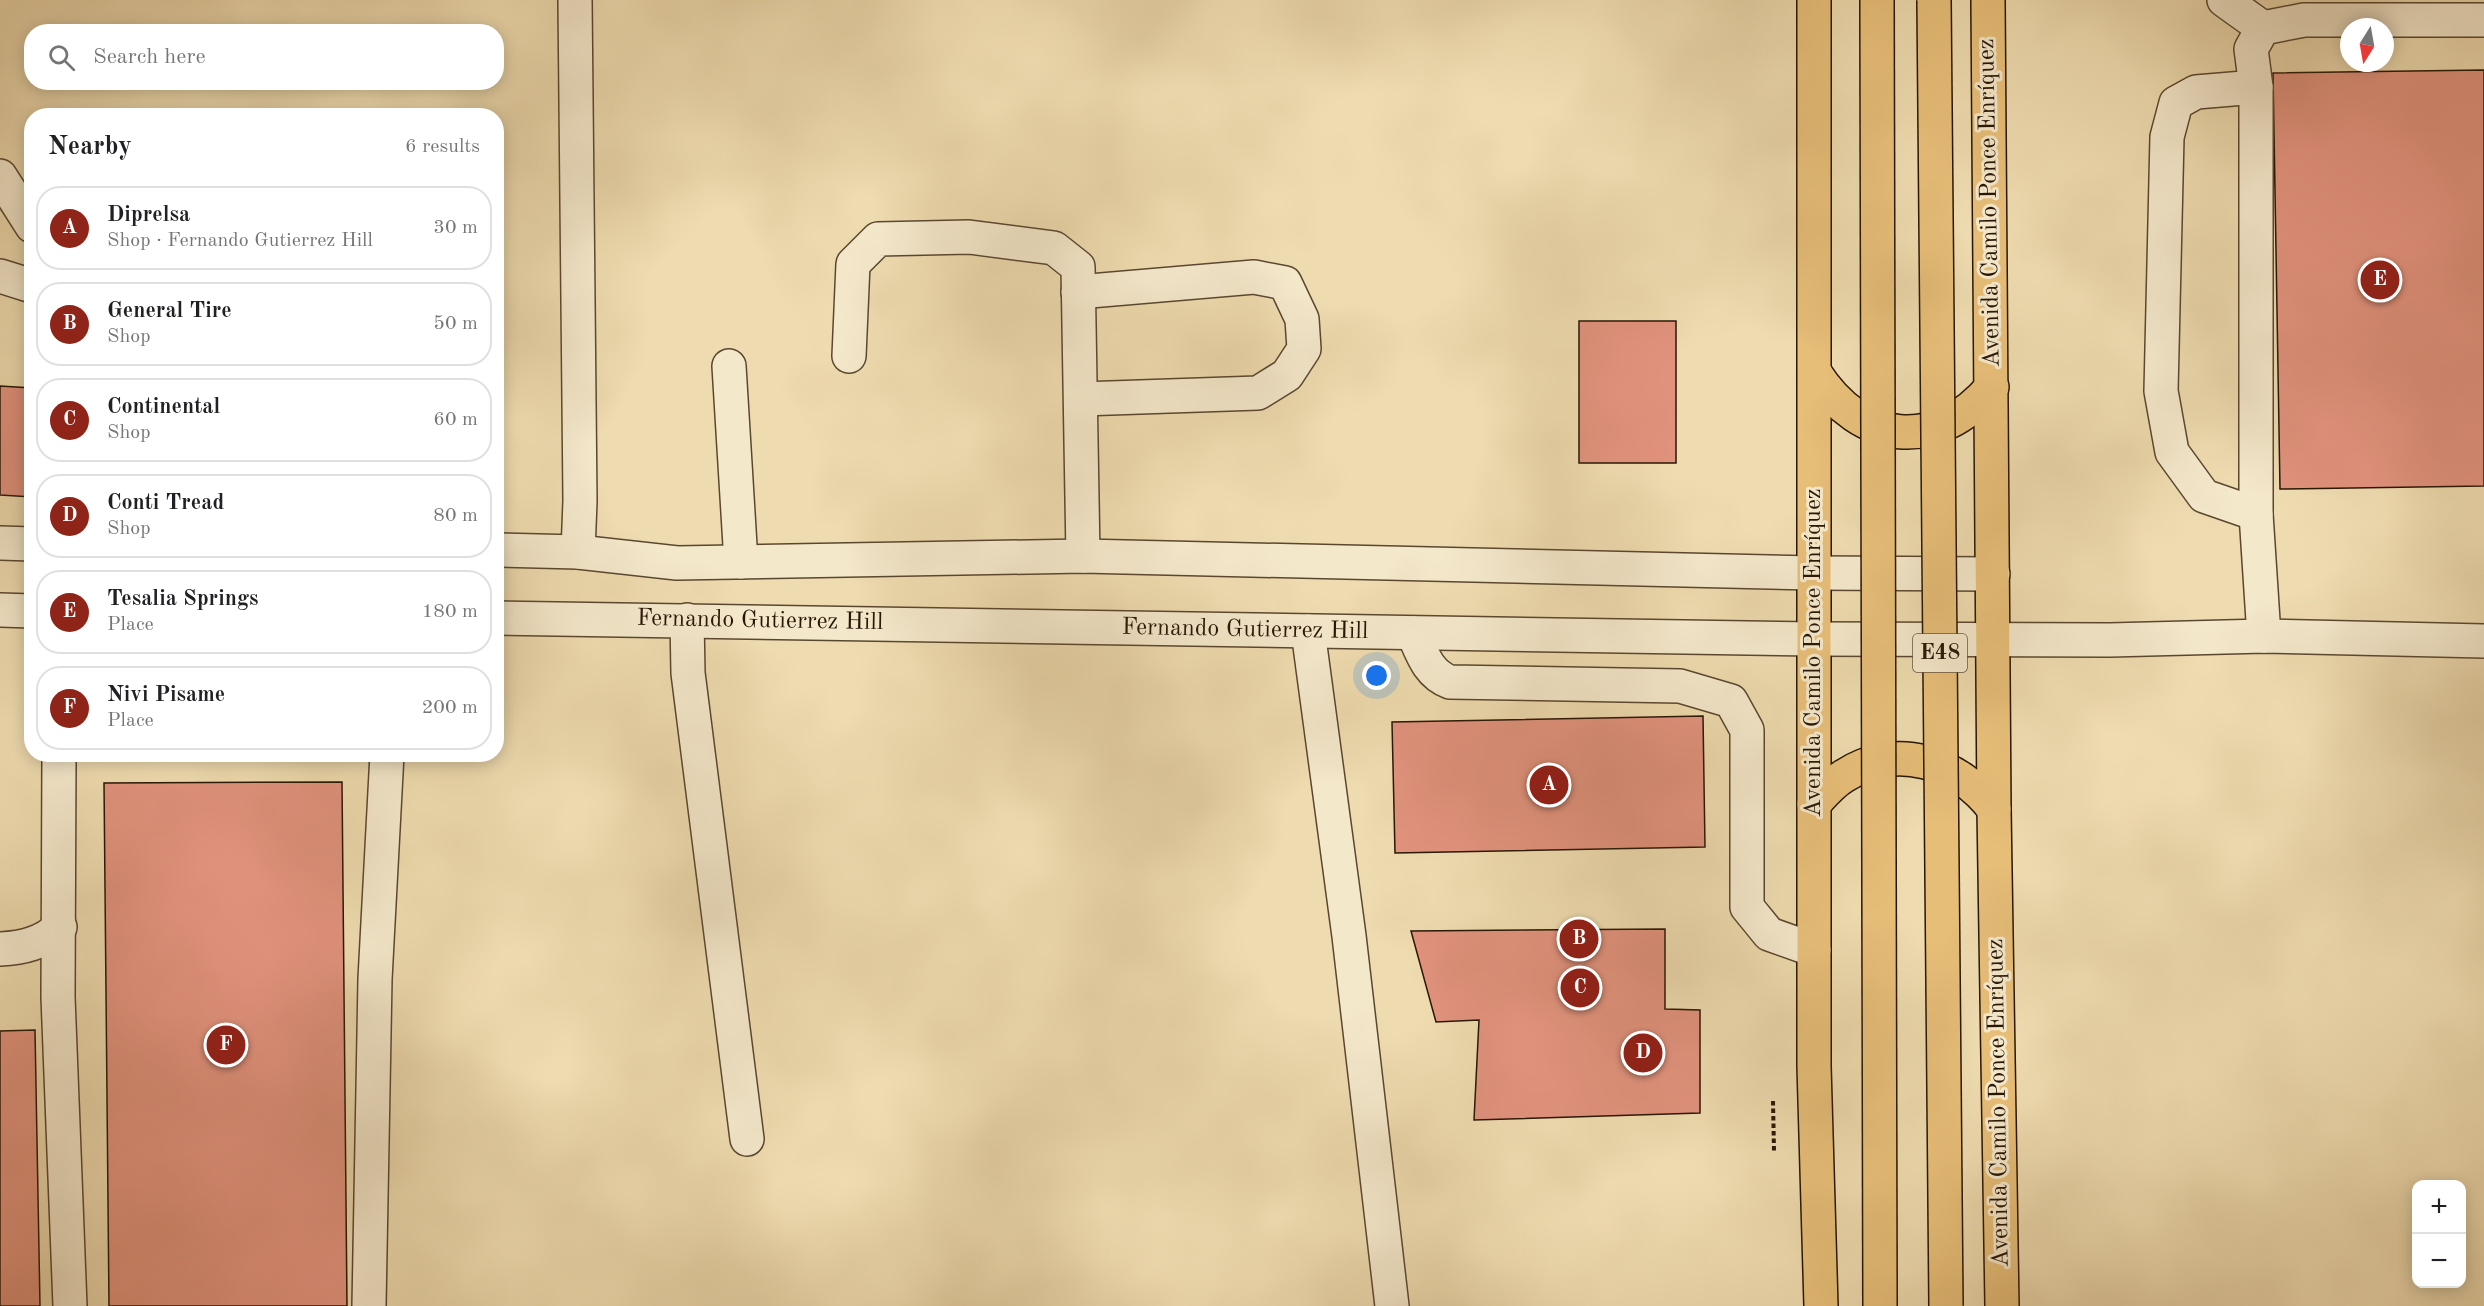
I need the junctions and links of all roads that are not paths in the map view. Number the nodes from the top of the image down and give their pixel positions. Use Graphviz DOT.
graph roads {
  1 [pos="575,0"];
  2 [pos="1814,0"];
  3 [pos="1877,0"];
  4 [pos="1934,0"];
  5 [pos="1988,0"];
  6 [pos="2224,0"];
  7 [pos="2484,20"];
  8 [pos="2263,28"];
  9 [pos="2256,87"];
  10 [pos="0,176"];
  11 [pos="24,214"];
  12 [pos="0,276"];
  13 [pos="24,284"];
  14 [pos="1078,292"];
  15 [pos="849,356"];
  16 [pos="729,366"];
  17 [pos="1815,373"];
  18 [pos="1992,387"];
  19 [pos="1082,399"];
  20 [pos="2256,514"];
  21 [pos="0,543"];
  22 [pos="24,544"];
  23 [pos="504,550"];
  24 [pos="578,552"];
  25 [pos="1083,556"];
  26 [pos="741,562"];
  27 [pos="1814,573"];
  28 [pos="1993,574"];
  29 [pos="0,610"];
  30 [pos="24,611"];
  31 [pos="504,618"];
  32 [pos="687,620"];
  33 [pos="1308,631"];
  34 [pos="1413,633"];
  35 [pos="2264,636"];
  36 [pos="1814,639"];
  37 [pos="1995,639"];
  38 [pos="2484,641"];
  39 [pos="58,762"];
  40 [pos="387,762"];
  41 [pos="1814,804"];
  42 [pos="1994,809"];
  43 [pos="60,927"];
  44 [pos="0,949"];
  45 [pos="1814,950"];
  46 [pos="747,1139"];
  47 [pos="70,1306"];
  48 [pos="369,1306"];
  49 [pos="1392,1306"];
  50 [pos="1821,1306"];
  51 [pos="1880,1306"];
  52 [pos="1946,1306"];
  53 [pos="2002,1306"];
  1 -- 24 [label="street"];
  2 -- 17 [label="main road, Avenida Camilo Ponce Enríquez"];
  3 -- 51 [label="main road, E48, bridge"];
  4 -- 52 [label="main road, E48, bridge"];
  5 -- 18 [label="main road, Avenida Camilo Ponce Enríquez / E48"];
  6 -- 8 [label="street"];
  7 -- 8 [label="street"];
  8 -- 9 [label="street"];
  9 -- 20 [label="street"];
  9 -- 20 [label="street"];
  10 -- 11 [label="street"];
  12 -- 13 [label="street"];
  14 -- 15 [label="street"];
  14 -- 19 [label="street"];
  14 -- 19 [label="street"];
  16 -- 26 [label="street"];
  17 -- 18 [label="main road"];
  17 -- 27 [label="main road, Avenida Camilo Ponce Enríquez"];
  18 -- 28 [label="main road, Avenida Camilo Ponce Enríquez / E48"];
  19 -- 25 [label="street"];
  20 -- 35 [label="street"];
  21 -- 22 [label="street"];
  23 -- 24 [label="street"];
  24 -- 26 [label="street"];
  25 -- 26 [label="street"];
  25 -- 27 [label="street"];
  27 -- 28 [label="street"];
  27 -- 36 [label="main road, Avenida Camilo Ponce Enríquez"];
  28 -- 37 [label="main road, Avenida Camilo Ponce Enríquez / E48"];
  29 -- 30 [label="street"];
  31 -- 32 [label="street, Fernando Gutierrez Hill"];
  32 -- 33 [label="street, Fernando Gutierrez Hill"];
  32 -- 46 [label="street"];
  33 -- 34 [label="street, Fernando Gutierrez Hill"];
  33 -- 49 [label="street"];
  34 -- 36 [label="street, Fernando Gutierrez Hill"];
  34 -- 45 [label="street"];
  35 -- 37 [label="street, Fernando Gutierrez Hill"];
  35 -- 38 [label="street, Fernando Gutierrez Hill"];
  36 -- 37 [label="street, Fernando Gutierrez Hill"];
  36 -- 41 [label="main road, Avenida Camilo Ponce Enríquez"];
  37 -- 42 [label="main road, Avenida Camilo Ponce Enríquez / E48"];
  39 -- 43 [label="street"];
  40 -- 48 [label="street"];
  41 -- 42 [label="main road"];
  41 -- 45 [label="main road, Avenida Camilo Ponce Enríquez"];
  42 -- 53 [label="main road, Avenida Camilo Ponce Enríquez / E48"];
  43 -- 44 [label="street"];
  43 -- 47 [label="street"];
  45 -- 50 [label="main road, Avenida Camilo Ponce Enríquez"];
}
